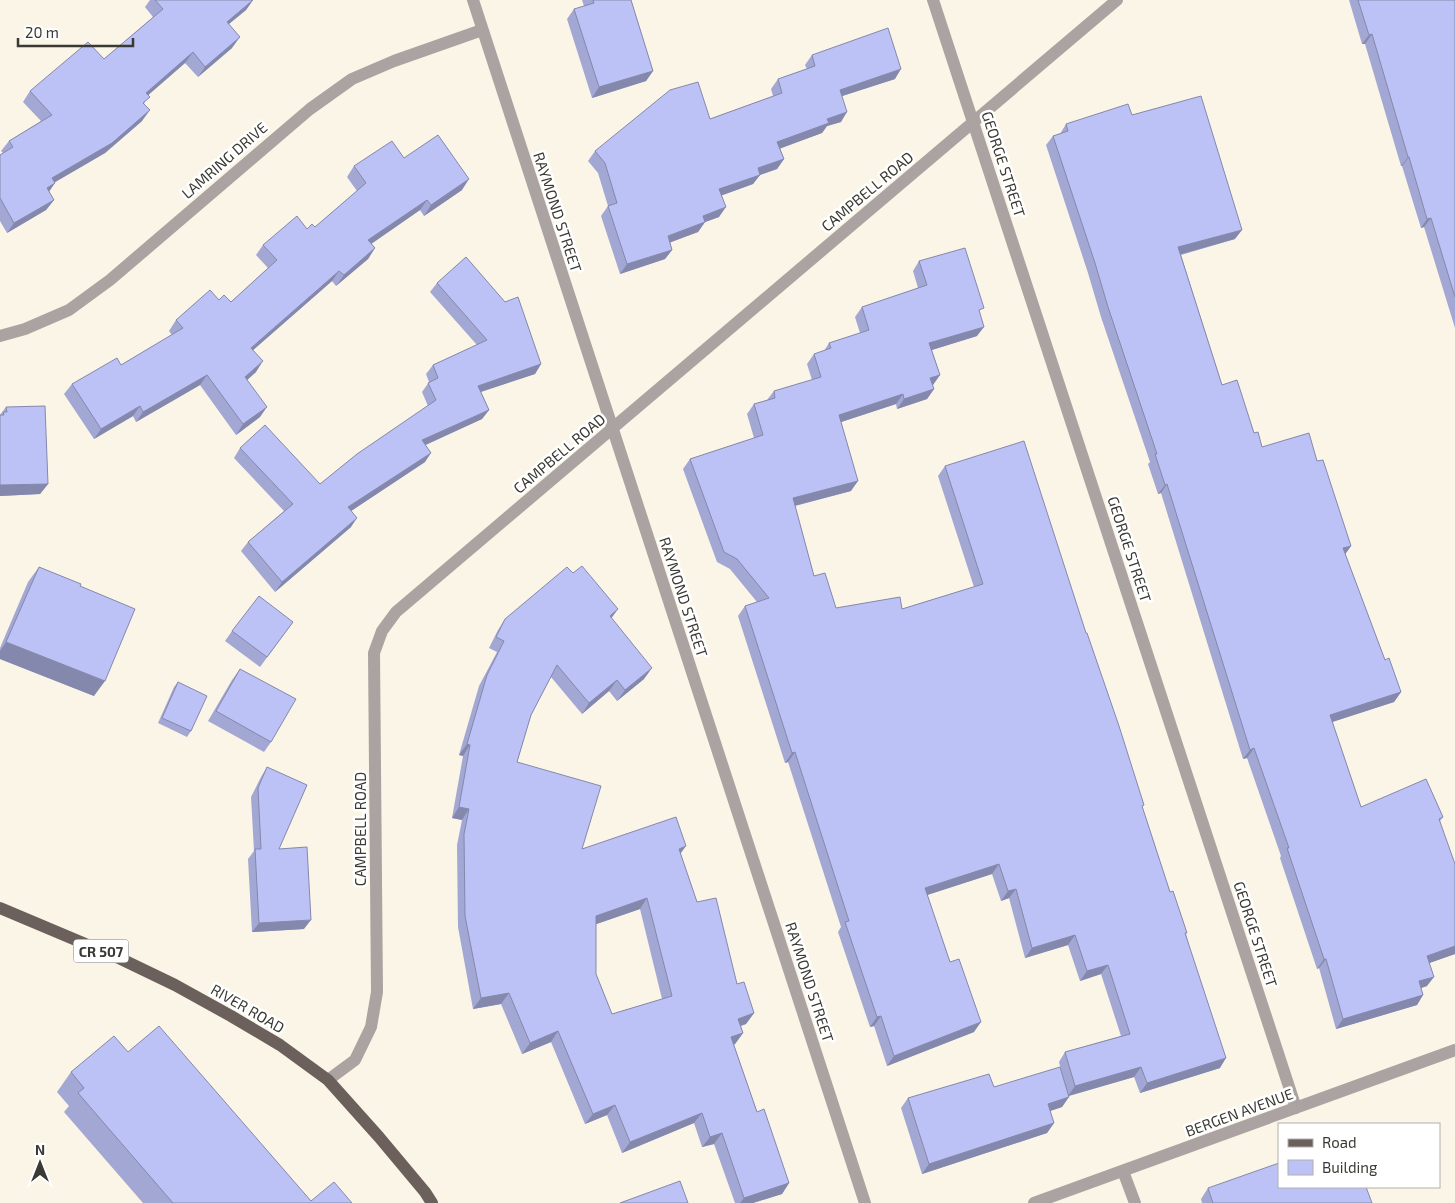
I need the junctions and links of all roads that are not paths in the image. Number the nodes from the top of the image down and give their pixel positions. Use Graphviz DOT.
graph roads {
  1 [pos="472,0"];
  2 [pos="933,0"];
  3 [pos="1117,0"];
  4 [pos="482,30"];
  5 [pos="973,122"];
  6 [pos="0,336"];
  7 [pos="612,429"];
  8 [pos="0,908"];
  9 [pos="1455,1050"];
  10 [pos="328,1080"];
  11 [pos="1296,1108"];
  12 [pos="1123,1171"];
  13 [pos="432,1203"];
  14 [pos="865,1203"];
  15 [pos="1034,1203"];
  16 [pos="1135,1203"];
  1 -- 4 [label="street, RAYMOND STREET"];
  2 -- 5 [label="street, GEORGE STREET"];
  3 -- 5 [label="street, CAMPBELL ROAD"];
  4 -- 6 [label="street, LAMRING DRIVE"];
  4 -- 7 [label="street, RAYMOND STREET"];
  5 -- 7 [label="street, CAMPBELL ROAD"];
  5 -- 11 [label="street, GEORGE STREET"];
  7 -- 10 [label="street, CAMPBELL ROAD"];
  7 -- 14 [label="street, RAYMOND STREET"];
  8 -- 10 [label="main road, RIVER ROAD / CR 507"];
  9 -- 11 [label="street, BERGEN AVENUE"];
  10 -- 13 [label="main road, RIVER ROAD / CR 507"];
  11 -- 12 [label="street, BERGEN AVENUE"];
  12 -- 15 [label="street, BERGEN AVENUE"];
  12 -- 16 [label="street"];
}
